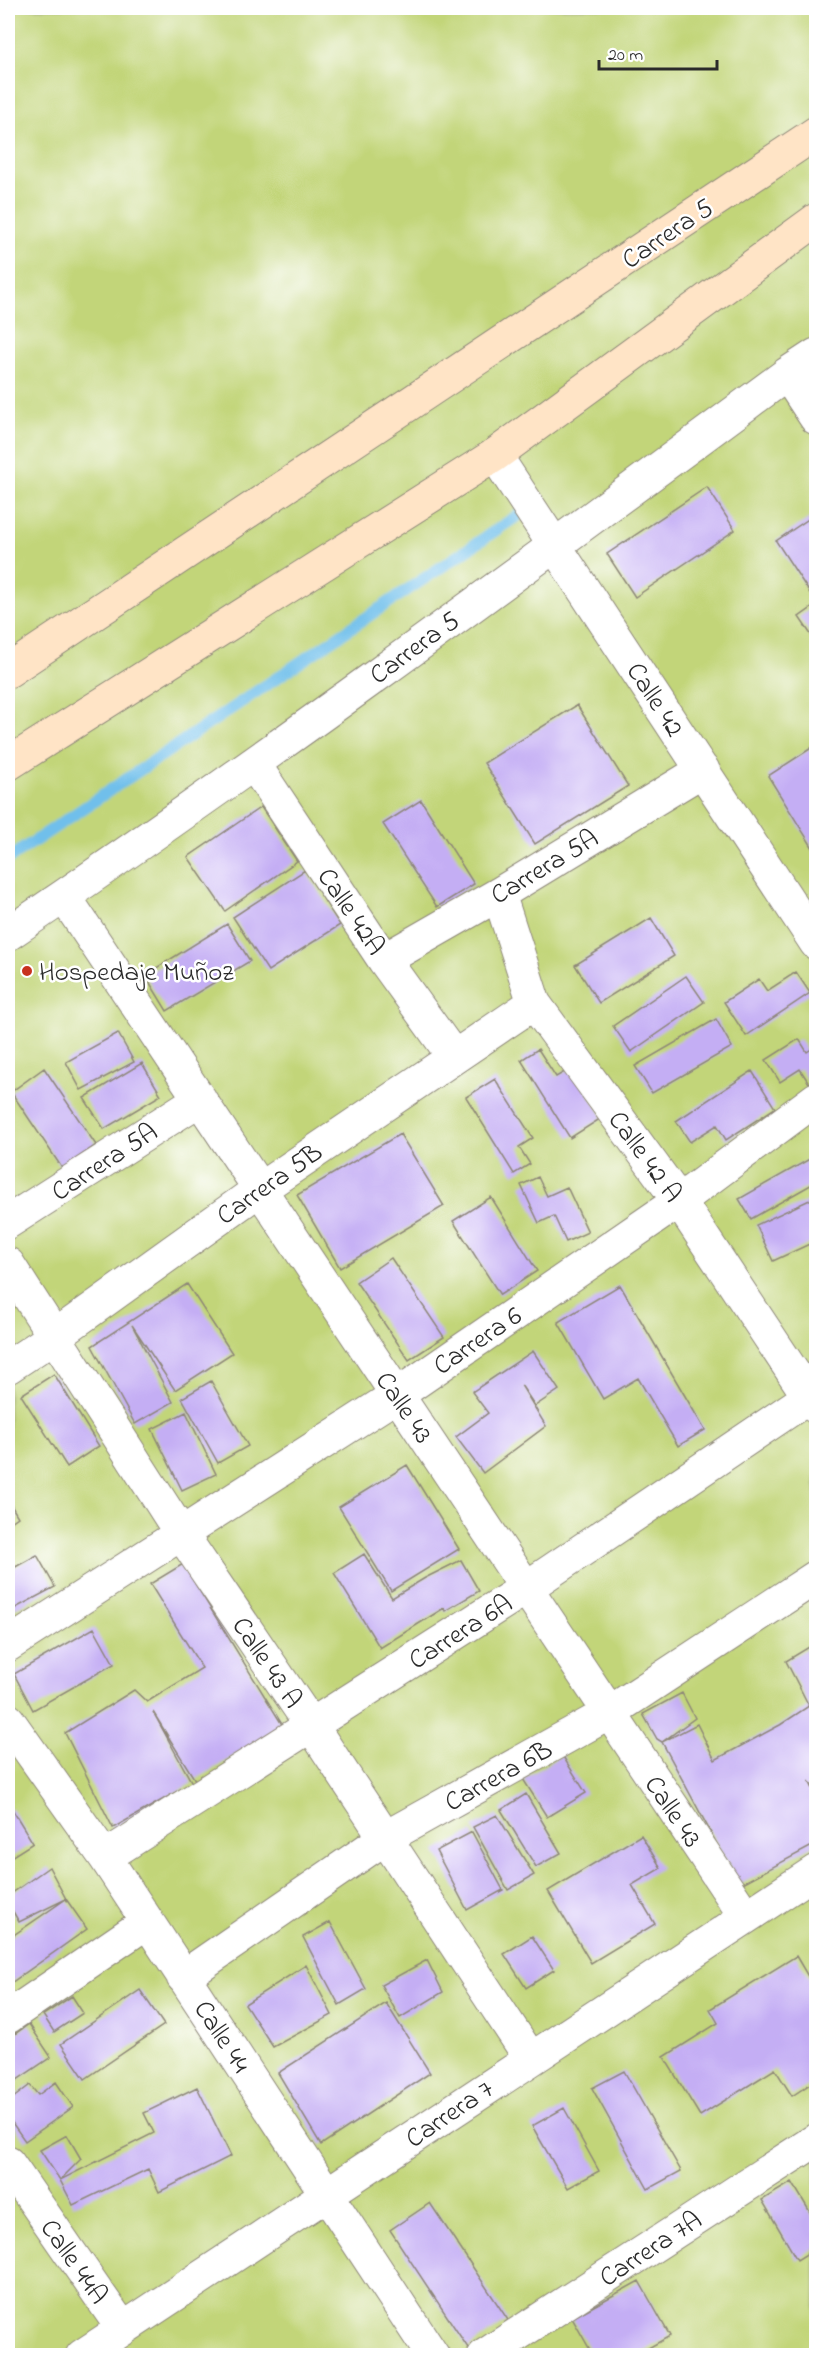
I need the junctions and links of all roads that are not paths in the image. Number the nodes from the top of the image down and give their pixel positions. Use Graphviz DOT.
graph roads {
  1 [pos="816,133"];
  2 [pos="816,220"];
  3 [pos="816,355"];
  4 [pos="788,374"];
  5 [pos="816,418"];
  6 [pos="495,455"];
  7 [pos="555,545"];
  8 [pos="8,671"];
  9 [pos="8,764"];
  10 [pos="254,764"];
  11 [pos="703,770"];
  12 [pos="499,894"];
  13 [pos="64,896"];
  14 [pos="8,934"];
  15 [pos="816,943"];
  16 [pos="384,960"];
  17 [pos="534,1003"];
  18 [pos="454,1056"];
  19 [pos="200,1099"];
  20 [pos="816,1099"];
  21 [pos="260,1189"];
  22 [pos="679,1201"];
  23 [pos="8,1222"];
  24 [pos="8,1264"];
  25 [pos="55,1336"];
  26 [pos="8,1367"];
  27 [pos="397,1395"];
  28 [pos="813,1402"];
  29 [pos="180,1532"];
  30 [pos="816,1577"];
  31 [pos="526,1588"];
  32 [pos="8,1645"];
  33 [pos="609,1713"];
  34 [pos="8,1720"];
  35 [pos="311,1725"];
  36 [pos="385,1838"];
  37 [pos="105,1857"];
  38 [pos="816,1871"];
  39 [pos="746,1917"];
  40 [pos="147,1922"];
  41 [pos="183,1977"];
  42 [pos="8,2017"];
  43 [pos="531,2059"];
  44 [pos="816,2140"];
  45 [pos="8,2163"];
  46 [pos="327,2194"];
  47 [pos="123,2329"];
  48 [pos="82,2355"];
  49 [pos="434,2355"];
  50 [pos="484,2355"];
  1 -- 8 [label="main road, Carrera 5"];
  2 -- 6 [label="main road"];
  3 -- 4 [label="street, Carrera 5"];
  4 -- 5 [label="street"];
  4 -- 7 [label="street, Carrera 5"];
  6 -- 7 [label="street, Calle 42"];
  6 -- 9 [label="main road"];
  7 -- 10 [label="street, Carrera 5"];
  7 -- 11 [label="street, Calle 42"];
  10 -- 13 [label="street, Carrera 5"];
  10 -- 16 [label="street, Calle 42A"];
  11 -- 12 [label="street, Carrera 5A"];
  11 -- 15 [label="street, Calle 42"];
  12 -- 16 [label="street, Carrera 5A"];
  12 -- 17 [label="street, Calle 42 A"];
  13 -- 14 [label="street, Carrera 5"];
  13 -- 19 [label="street, Calle 43"];
  16 -- 18 [label="street, Calle 42A"];
  17 -- 18 [label="street, Carrera 5B"];
  17 -- 22 [label="street, Calle 42 A"];
  18 -- 21 [label="street, Carrera 5B"];
  19 -- 21 [label="street, Calle 43"];
  19 -- 23 [label="street, Carrera 5A"];
  20 -- 22 [label="street, Carrera 6"];
  21 -- 25 [label="street, Carrera 5B"];
  21 -- 27 [label="street, Calle 43"];
  22 -- 27 [label="street, Carrera 6"];
  22 -- 28 [label="street, Calle 42 A"];
  24 -- 25 [label="street, Calle 43 A"];
  25 -- 26 [label="street, Carrera 5B"];
  25 -- 29 [label="street, Calle 43 A"];
  27 -- 29 [label="street, Carrera 6"];
  27 -- 31 [label="street, Calle 43"];
  28 -- 31 [label="street, Carrera 6A"];
  29 -- 32 [label="street, Carrera 6"];
  29 -- 35 [label="street, Calle 43 A"];
  30 -- 33 [label="street, Carrera 6B"];
  31 -- 33 [label="street, Calle 43"];
  31 -- 35 [label="street, Carrera 6A"];
  33 -- 36 [label="street, Carrera 6B"];
  33 -- 39 [label="street, Calle 43"];
  34 -- 37 [label="street, Calle 44"];
  35 -- 36 [label="street, Calle 43 A"];
  35 -- 37 [label="street, Carrera 6A"];
  36 -- 41 [label="street, Carrera 6B"];
  36 -- 43 [label="street, Calle 43 A"];
  37 -- 40 [label="street, Calle 44"];
  38 -- 39 [label="street, Carrera 7"];
  39 -- 43 [label="street, Carrera 7"];
  40 -- 41 [label="street, Calle 44"];
  40 -- 42 [label="street"];
  41 -- 46 [label="street, Calle 44"];
  43 -- 46 [label="street, Carrera 7"];
  44 -- 50 [label="street, Carrera 7A"];
  45 -- 47 [label="street, Calle 44A"];
  46 -- 47 [label="street, Carrera 7"];
  46 -- 49 [label="street, Calle 44"];
  47 -- 48 [label="street, Carrera 7"];
}
